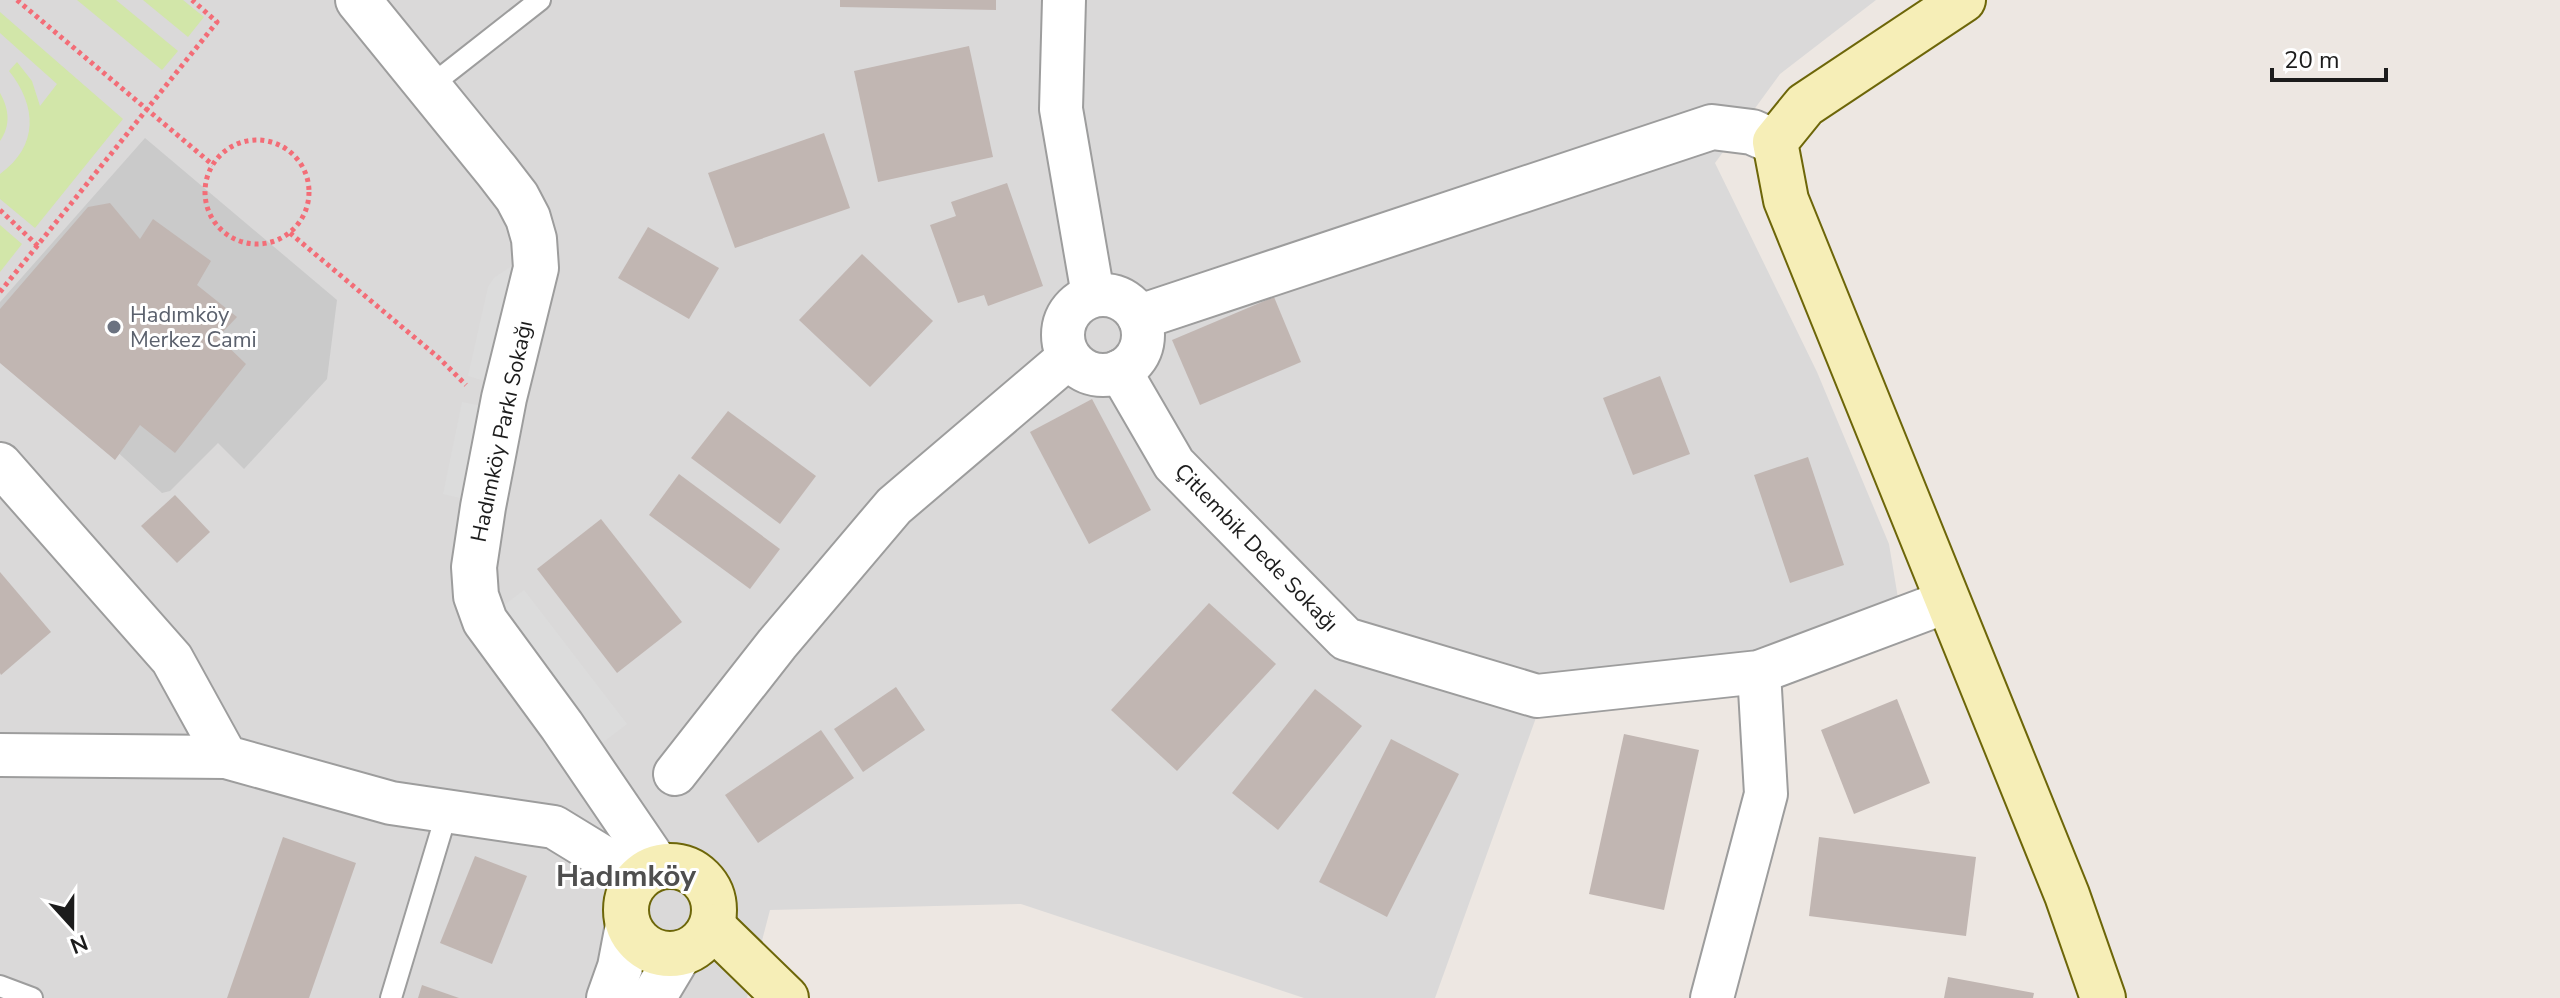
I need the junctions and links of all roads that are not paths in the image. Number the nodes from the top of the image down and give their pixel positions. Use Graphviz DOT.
graph roads {
  1 [pos="358,0"];
  2 [pos="540,0"];
  3 [pos="1064,0"];
  4 [pos="1963,0"];
  5 [pos="429,87"];
  6 [pos="1775,142"];
  7 [pos="1093,295"];
  8 [pos="1140,317"];
  9 [pos="1069,357"];
  10 [pos="1120,371"];
  11 [pos="0,464"];
  12 [pos="1948,601"];
  13 [pos="1759,672"];
  14 [pos="0,755"];
  15 [pos="226,757"];
  16 [pos="675,774"];
  17 [pos="447,812"];
  18 [pos="648,873"];
  19 [pos="628,925"];
  20 [pos="696,940"];
  21 [pos="0,986"];
  22 [pos="32,998"];
  23 [pos="391,998"];
  24 [pos="609,998"];
  25 [pos="653,998"];
  26 [pos="786,998"];
  27 [pos="1712,998"];
  28 [pos="2103,998"];
  1 -- 5 [label="street, Hadımköy Parkı Sokağı"];
  2 -- 5 [label="lane"];
  3 -- 7 [label="street"];
  4 -- 6 [label="main road"];
  5 -- 18 [label="street, Hadımköy Parkı Sokağı"];
  6 -- 8 [label="street"];
  6 -- 12 [label="main road"];
  7 -- 8 [label="street"];
  7 -- 9 [label="street"];
  8 -- 10 [label="street"];
  9 -- 10 [label="street"];
  9 -- 16 [label="street"];
  10 -- 13 [label="street, Çitlembik Dede Sokağı"];
  11 -- 15 [label="street"];
  12 -- 13 [label="street, Çitlembik Dede Sokağı"];
  12 -- 28 [label="main road"];
  13 -- 27 [label="street"];
  14 -- 15 [label="street"];
  15 -- 17 [label="street"];
  17 -- 18 [label="street"];
  17 -- 23 [label="lane"];
  18 -- 19 [label="main road"];
  18 -- 20 [label="main road"];
  19 -- 20 [label="main road"];
  19 -- 24 [label="street"];
  20 -- 25 [label="street"];
  20 -- 26 [label="main road"];
  21 -- 22 [label="lane"];
}
